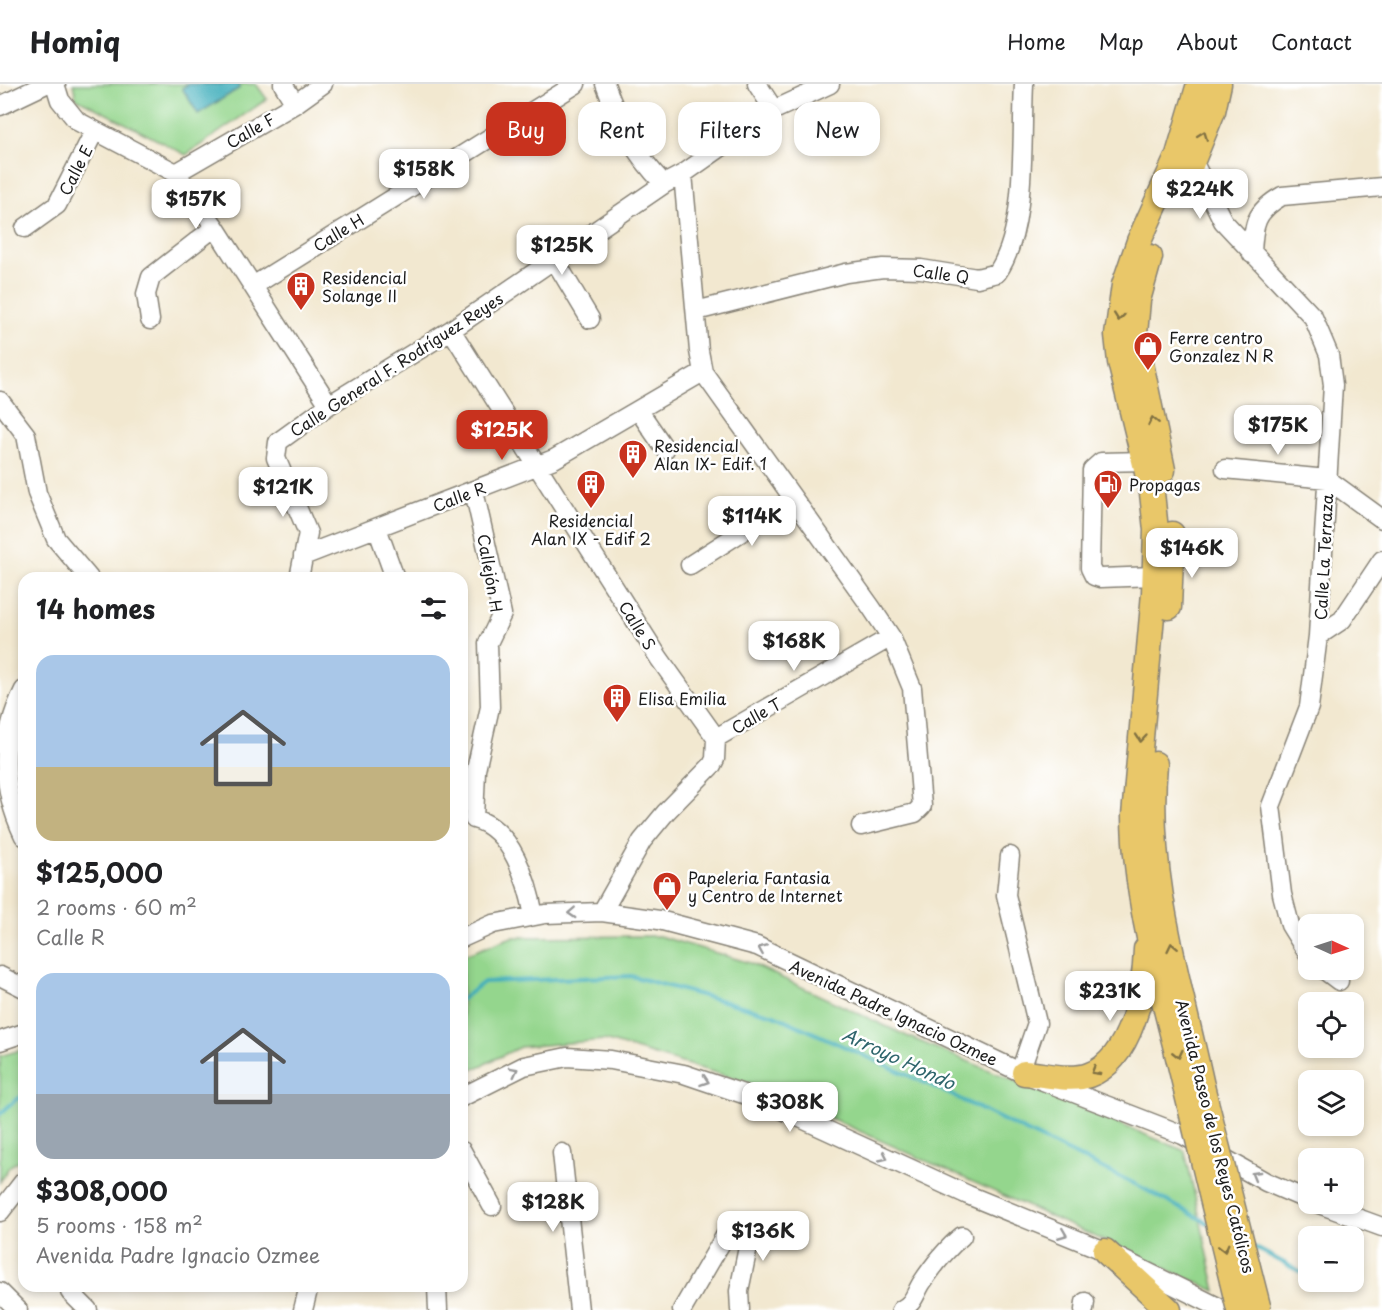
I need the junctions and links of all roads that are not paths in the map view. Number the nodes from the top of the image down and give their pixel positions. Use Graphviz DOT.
graph roads {
  1 [pos="46,84"];
  2 [pos="55,84"];
  3 [pos="283,84"];
  4 [pos="324,84"];
  5 [pos="576,84"];
  6 [pos="605,84"];
  7 [pos="757,84"];
  8 [pos="830,84"];
  9 [pos="1024,84"];
  10 [pos="1199,84"];
  11 [pos="1219,84"];
  12 [pos="769,102"];
  13 [pos="295,104"];
  14 [pos="0,106"];
  15 [pos="782,106"];
  16 [pos="94,132"];
  17 [pos="709,156"];
  18 [pos="1185,159"];
  19 [pos="176,173"];
  20 [pos="683,174"];
  21 [pos="664,183"];
  22 [pos="1382,187"];
  23 [pos="215,227"];
  24 [pos="25,228"];
  25 [pos="1252,254"];
  26 [pos="554,259"];
  27 [pos="253,286"];
  28 [pos="696,311"];
  29 [pos="590,319"];
  30 [pos="150,320"];
  31 [pos="451,330"];
  32 [pos="703,372"];
  33 [pos="0,401"];
  34 [pos="329,405"];
  35 [pos="639,411"];
  36 [pos="665,449"];
  37 [pos="1146,461"];
  38 [pos="539,466"];
  39 [pos="1225,469"];
  40 [pos="1327,479"];
  41 [pos="474,491"];
  42 [pos="793,499"];
  43 [pos="1382,519"];
  44 [pos="377,528"];
  45 [pos="303,556"];
  46 [pos="1382,562"];
  47 [pos="690,565"];
  48 [pos="84,572"];
  49 [pos="300,572"];
  50 [pos="393,572"];
  51 [pos="1155,576"];
  52 [pos="1318,636"];
  53 [pos="891,637"];
  54 [pos="18,701"];
  55 [pos="716,738"];
  56 [pos="18,821"];
  57 [pos="861,826"];
  58 [pos="1010,856"];
  59 [pos="602,912"];
  60 [pos="534,916"];
  61 [pos="1146,923"];
  62 [pos="468,935"];
  63 [pos="1298,938"];
  64 [pos="0,976"];
  65 [pos="18,985"];
  66 [pos="18,1035"];
  67 [pos="0,1041"];
  68 [pos="1022,1072"];
  69 [pos="1194,1088"];
  70 [pos="468,1094"];
  71 [pos="562,1152"];
  72 [pos="468,1162"];
  73 [pos="18,1189"];
  74 [pos="1298,1196"];
  75 [pos="492,1206"];
  76 [pos="0,1212"];
  77 [pos="1348,1214"];
  78 [pos="1380,1225"];
  79 [pos="962,1236"];
  80 [pos="1105,1251"];
  81 [pos="70,1292"];
  82 [pos="308,1292"];
  83 [pos="436,1292"];
  84 [pos="0,1293"];
  85 [pos="18,1310"];
  86 [pos="88,1310"];
  87 [pos="303,1310"];
  88 [pos="438,1310"];
  89 [pos="579,1310"];
  90 [pos="682,1310"];
  91 [pos="740,1310"];
  92 [pos="901,1310"];
  93 [pos="1169,1310"];
  94 [pos="1224,1310"];
  95 [pos="1239,1310"];
  96 [pos="1259,1310"];
  1 -- 14 [label="street"];
  2 -- 16 [label="street"];
  3 -- 13 [label="street"];
  4 -- 13 [label="street, Calle F"];
  5 -- 27 [label="street, Calle H"];
  6 -- 21 [label="street"];
  7 -- 12 [label="street"];
  8 -- 15 [label="street, Calle General F. Rodríguez Reyes"];
  9 -- 28 [label="street, Calle Q"];
  10 -- 18 [label="main road, Avenida Paseo de los Reyes Católicos"];
  18 -- 11 [label="main road, Avenida Paseo de los Reyes Católicos, one-way"];
  13 -- 19 [label="street, Calle F"];
  16 -- 19 [label="street"];
  16 -- 24 [label="street, Calle E"];
  17 -- 20 [label="street, Calle General F. Rodríguez Reyes"];
  18 -- 25 [label="street, Calle La Terraza"];
  18 -- 37 [label="main road, Avenida Paseo de los Reyes Católicos, one-way"];
  69 -- 18 [label="main road, Avenida Paseo de los Reyes Católicos, one-way"];
  19 -- 23 [label="street"];
  20 -- 21 [label="street, Calle General F. Rodríguez Reyes"];
  20 -- 28 [label="street"];
  21 -- 26 [label="street, Calle General F. Rodríguez Reyes"];
  22 -- 25 [label="street"];
  23 -- 27 [label="street"];
  23 -- 30 [label="street"];
  25 -- 40 [label="street, Calle La Terraza"];
  26 -- 29 [label="street"];
  26 -- 31 [label="street, Calle General F. Rodríguez Reyes"];
  27 -- 34 [label="street"];
  28 -- 32 [label="street"];
  31 -- 34 [label="street, Calle General F. Rodríguez Reyes"];
  31 -- 38 [label="street, Calle S"];
  32 -- 35 [label="street, Calle R"];
  32 -- 42 [label="street"];
  33 -- 48 [label="street"];
  34 -- 45 [label="street, Calle General F. Rodríguez Reyes"];
  35 -- 36 [label="street"];
  35 -- 38 [label="street, Calle R"];
  37 -- 51 [label="main road, Avenida Paseo de los Reyes Católicos"];
  37 -- 51 [label="street"];
  38 -- 41 [label="street, Calle R"];
  38 -- 55 [label="street, Calle S"];
  39 -- 40 [label="street"];
  40 -- 43 [label="street"];
  40 -- 52 [label="street, Calle La Terraza"];
  41 -- 44 [label="street, Calle R"];
  41 -- 60 [label="street, Callejón H"];
  42 -- 47 [label="street"];
  42 -- 53 [label="street"];
  44 -- 45 [label="street, Calle R"];
  44 -- 50 [label="street"];
  45 -- 49 [label="street"];
  46 -- 52 [label="street"];
  51 -- 61 [label="main road, Avenida Paseo de los Reyes Católicos, one-way"];
  52 -- 63 [label="street, Calle La Terraza"];
  53 -- 55 [label="street, Calle T"];
  53 -- 57 [label="street"];
  54 -- 56 [label="street"];
  55 -- 59 [label="street"];
  58 -- 68 [label="street"];
  59 -- 60 [label="street, Avenida Padre Ignacio Ozmee, one-way"];
  68 -- 59 [label="street, Avenida Padre Ignacio Ozmee, one-way"];
  60 -- 62 [label="street, Avenida Padre Ignacio Ozmee"];
  61 -- 68 [label="main road, one-way"];
  61 -- 69 [label="main road, Avenida Paseo de los Reyes Católicos, one-way"];
  64 -- 65 [label="street"];
  66 -- 67 [label="street"];
  74 -- 68 [label="street, Avenida Padre Ignacio Ozmee, one-way"];
  69 -- 95 [label="main road, Avenida Paseo de los Reyes Católicos, one-way, bridge"];
  69 -- 96 [label="main road, Avenida Paseo de los Reyes Católicos, bridge"];
  70 -- 80 [label="street, one-way"];
  71 -- 89 [label="street"];
  72 -- 75 [label="street"];
  73 -- 76 [label="street"];
  77 -- 78 [label="street"];
  79 -- 92 [label="street"];
  80 -- 93 [label="main road"];
  80 -- 94 [label="street"];
  81 -- 86 [label="street"];
  82 -- 87 [label="street"];
  83 -- 88 [label="street"];
  84 -- 85 [label="street"];
  90 -- 91 [label="street"];
}
